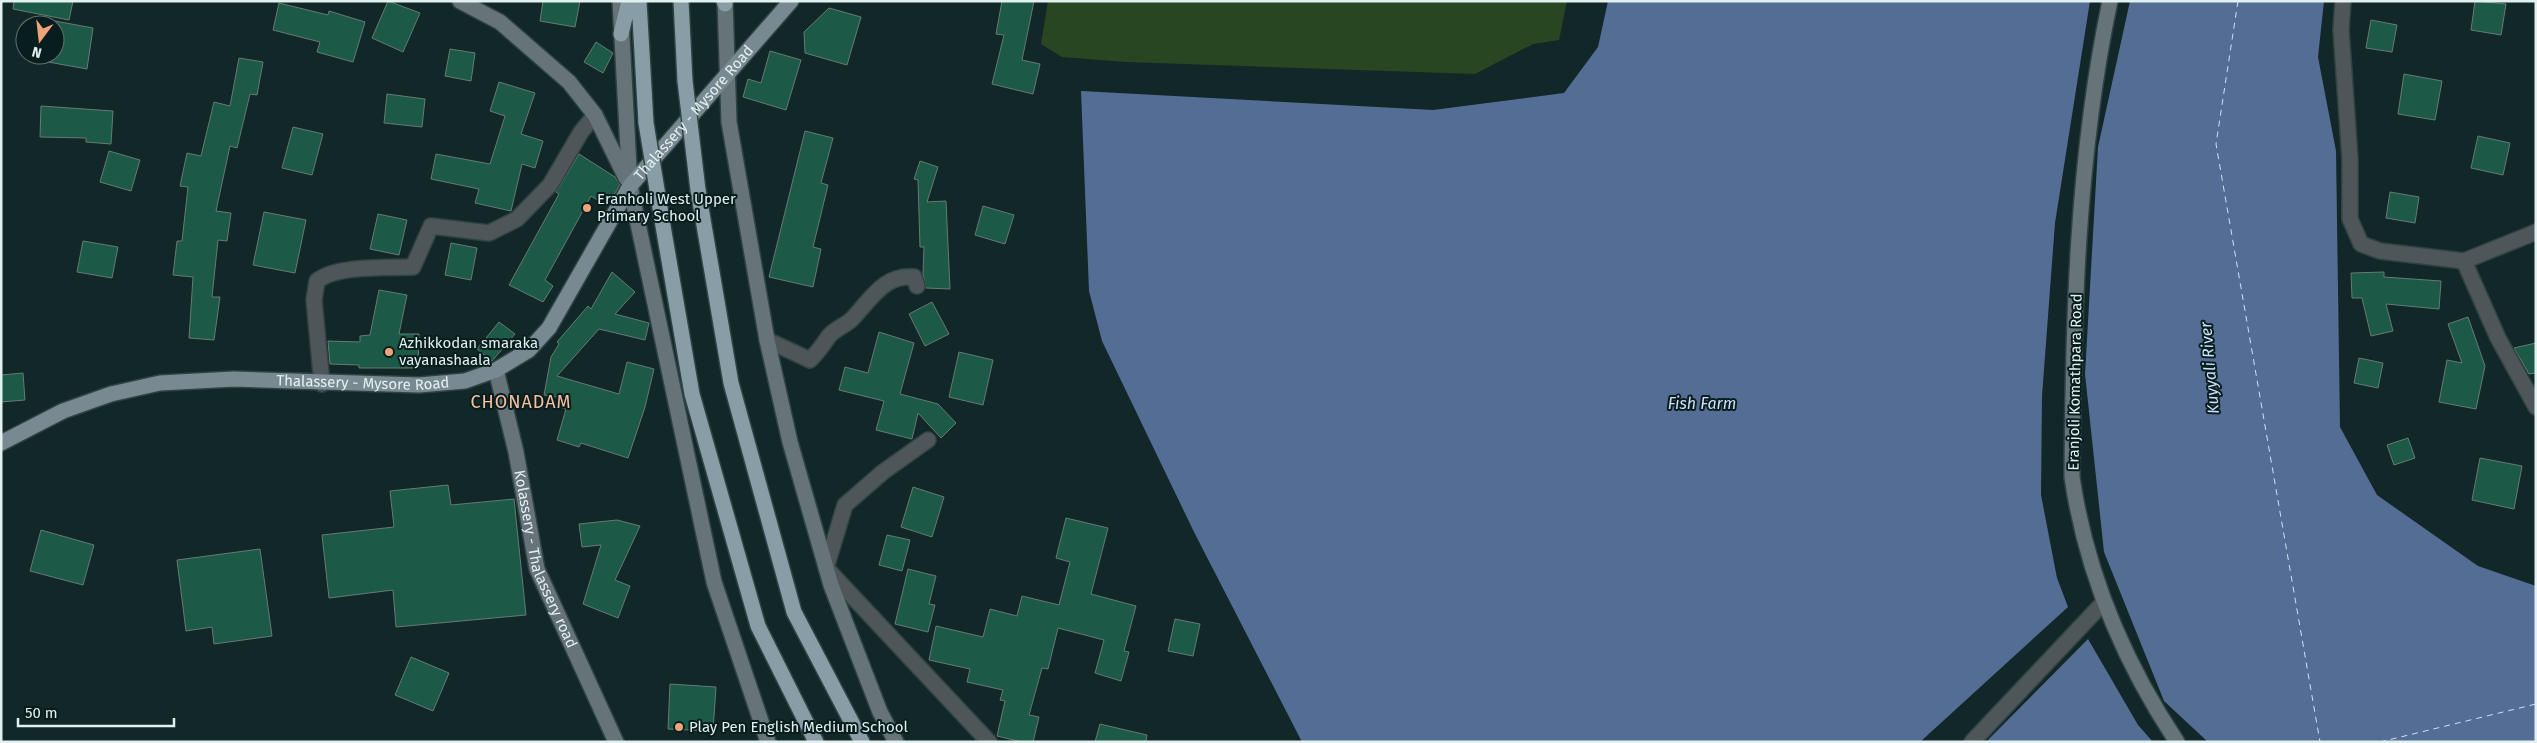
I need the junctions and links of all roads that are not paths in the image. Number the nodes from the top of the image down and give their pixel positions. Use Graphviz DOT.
graph roads {
  1 [pos="460,1"];
  2 [pos="620,1"];
  3 [pos="630,1"];
  4 [pos="639,1"];
  5 [pos="681,1"];
  6 [pos="791,1"];
  7 [pos="2110,1"];
  8 [pos="2343,1"];
  9 [pos="725,2"];
  10 [pos="621,34"];
  11 [pos="728,72"];
  12 [pos="595,115"];
  13 [pos="630,186"];
  14 [pos="2536,232"];
  15 [pos="2464,260"];
  16 [pos="917,286"];
  17 [pos="767,340"];
  18 [pos="496,370"];
  19 [pos="322,384"];
  20 [pos="2536,407"];
  21 [pos="928,440"];
  22 [pos="1,443"];
  23 [pos="826,568"];
  24 [pos="2104,602"];
  25 [pos="616,742"];
  26 [pos="768,742"];
  27 [pos="816,742"];
  28 [pos="862,742"];
  29 [pos="896,742"];
  30 [pos="989,742"];
  31 [pos="1972,742"];
  32 [pos="2177,742"];
  1 -- 12 [label="street"];
  2 -- 10 [label="street"];
  3 -- 10 [label="highway"];
  4 -- 27 [label="highway, bridge"];
  5 -- 28 [label="highway, bridge"];
  6 -- 11 [label="main road, Thalassery - Mysore Road"];
  7 -- 24 [label="street, Eranjoli Komathpara Road"];
  8 -- 15 [label="street"];
  9 -- 11 [label="street"];
  10 -- 13 [label="street"];
  11 -- 13 [label="main road, Thalassery - Mysore Road"];
  11 -- 17 [label="street"];
  12 -- 13 [label="street"];
  12 -- 19 [label="street"];
  13 -- 18 [label="main road, Thalassery - Mysore Road"];
  13 -- 26 [label="street"];
  14 -- 15 [label="street"];
  15 -- 20 [label="street"];
  16 -- 17 [label="street"];
  17 -- 23 [label="street"];
  18 -- 19 [label="main road, Thalassery - Mysore Road"];
  18 -- 25 [label="street, Kolassery - Thalassery road"];
  19 -- 22 [label="main road, Thalassery - Mysore Road"];
  21 -- 23 [label="street"];
  23 -- 29 [label="street"];
  23 -- 30 [label="street"];
  24 -- 31 [label="street"];
  24 -- 32 [label="street, Eranjoli Komathpara Road"];
}
